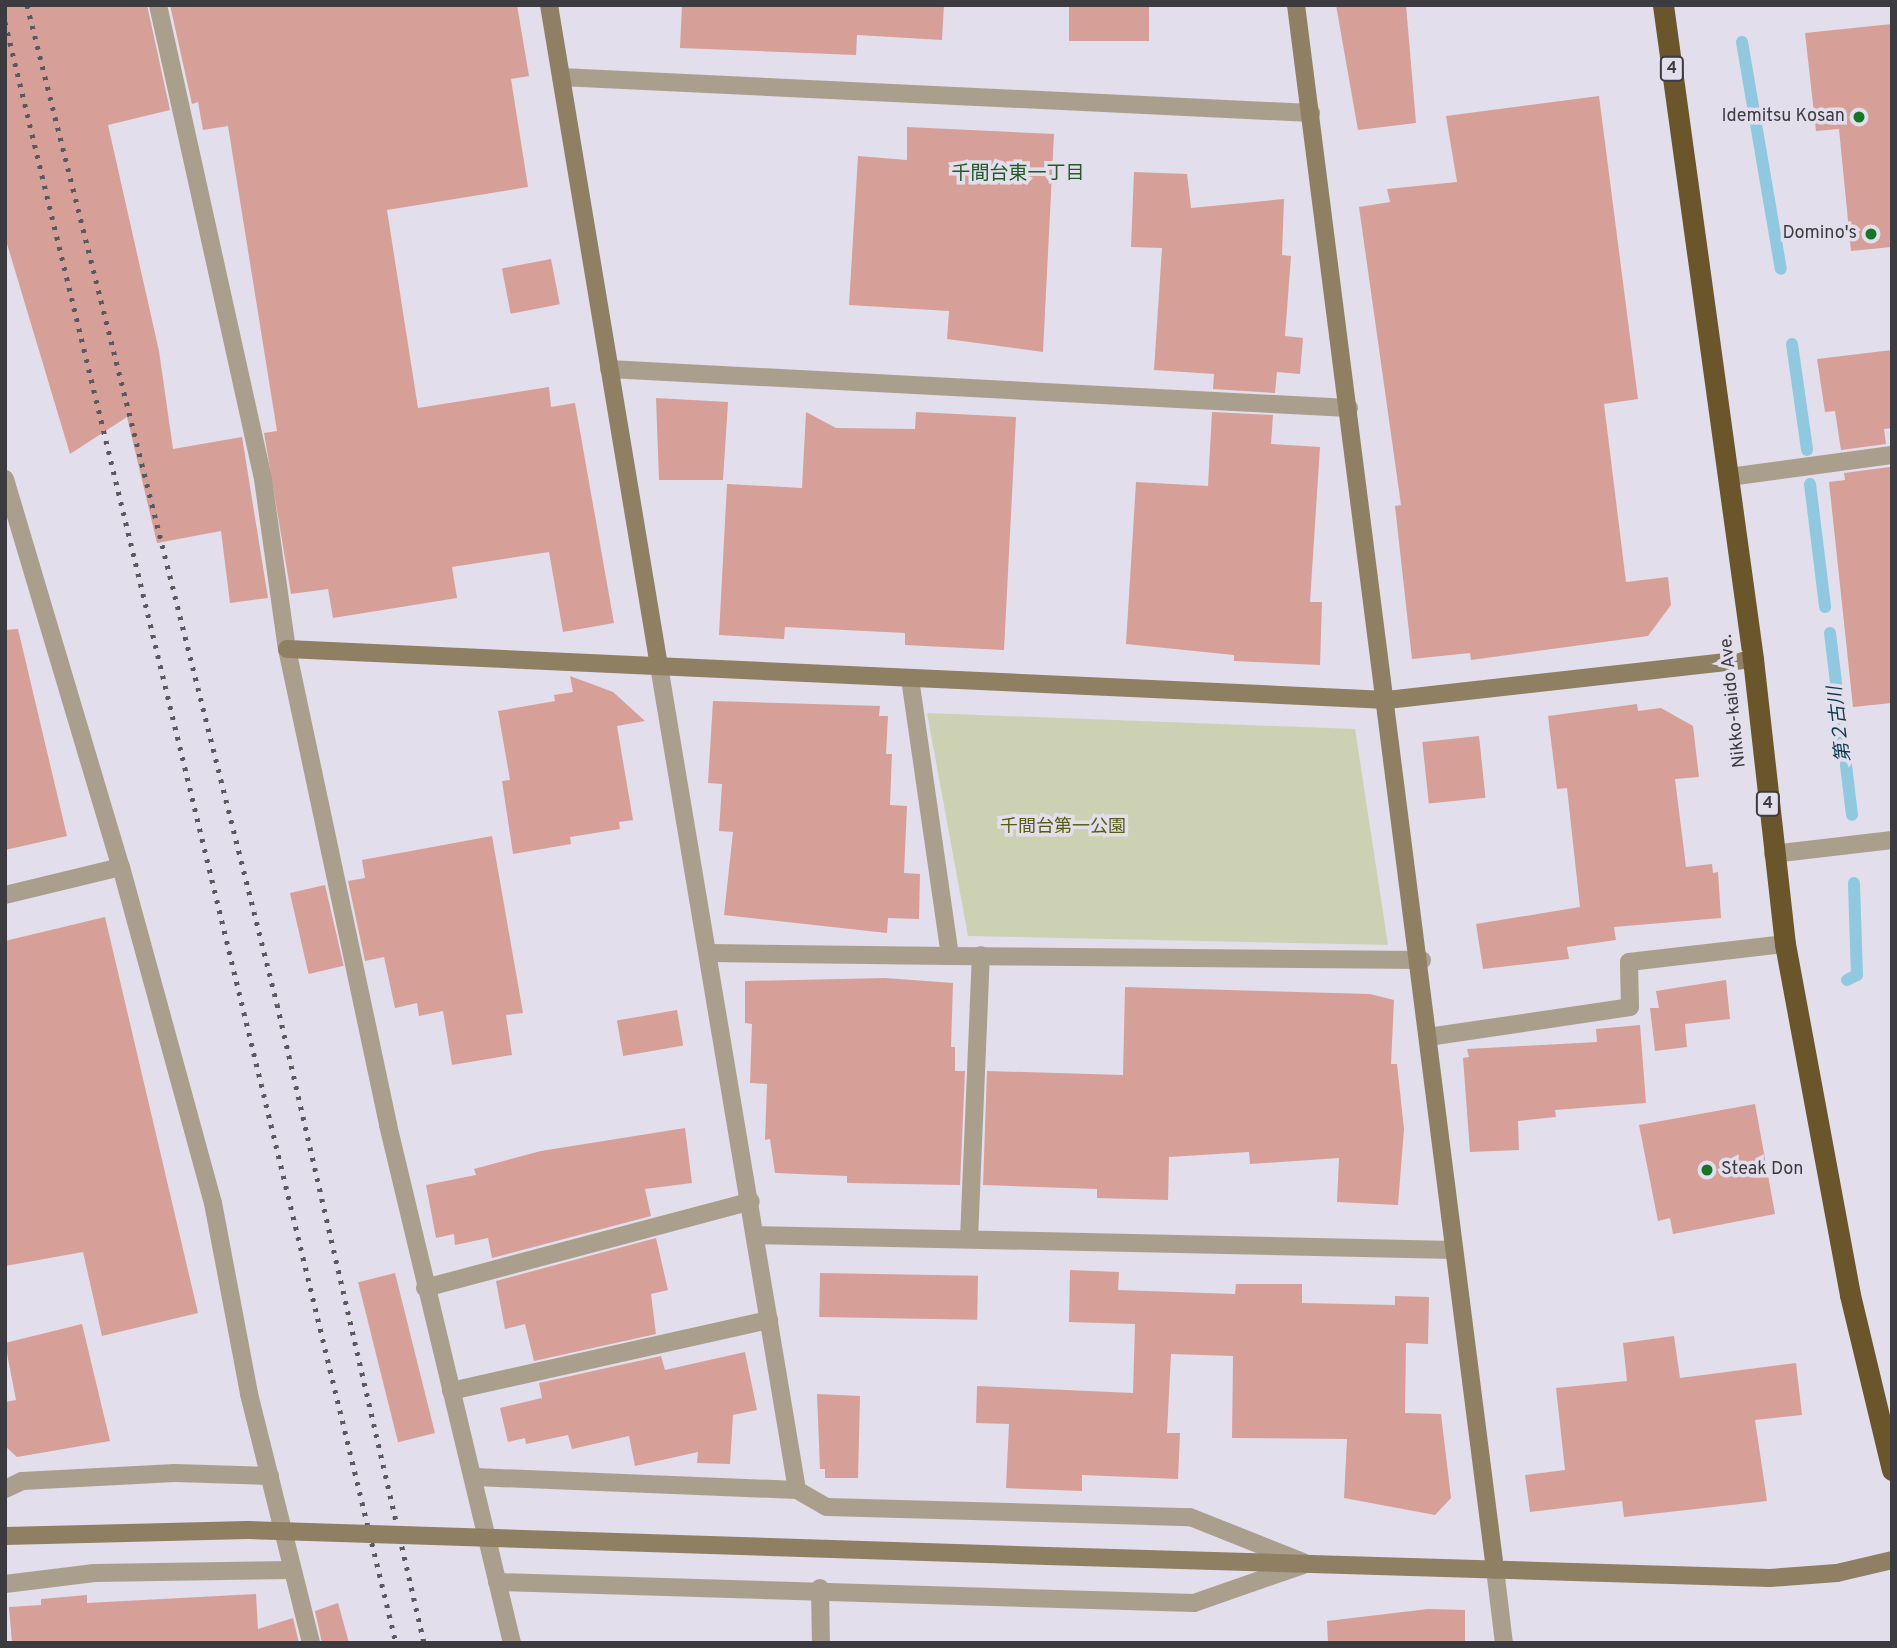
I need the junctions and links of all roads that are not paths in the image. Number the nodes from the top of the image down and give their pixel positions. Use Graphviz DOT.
graph roads {
  1 [pos="158,5"];
  2 [pos="549,5"];
  3 [pos="1296,5"];
  4 [pos="1663,5"];
  5 [pos="561,77"];
  6 [pos="1311,113"];
  7 [pos="610,369"];
  8 [pos="1349,408"];
  9 [pos="1892,454"];
  10 [pos="1729,477"];
  11 [pos="5,479"];
  12 [pos="287,649"];
  13 [pos="1754,659"];
  14 [pos="659,666"];
  15 [pos="910,680"];
  16 [pos="1387,700"];
  17 [pos="1892,840"];
  18 [pos="1773,854"];
  19 [pos="121,867"];
  20 [pos="5,895"];
  21 [pos="1785,944"];
  22 [pos="710,953"];
  23 [pos="981,955"];
  24 [pos="950,956"];
  25 [pos="1422,960"];
  26 [pos="1428,1037"];
  27 [pos="751,1201"];
  28 [pos="756,1235"];
  29 [pos="969,1239"];
  30 [pos="1454,1250"];
  31 [pos="425,1288"];
  32 [pos="769,1320"];
  33 [pos="451,1391"];
  34 [pos="1892,1470"];
  35 [pos="271,1476"];
  36 [pos="474,1477"];
  37 [pos="5,1489"];
  38 [pos="797,1490"];
  39 [pos="5,1536"];
  40 [pos="1892,1560"];
  41 [pos="1307,1564"];
  42 [pos="1495,1569"];
  43 [pos="290,1570"];
  44 [pos="497,1582"];
  45 [pos="5,1584"];
  46 [pos="820,1588"];
  47 [pos="311,1643"];
  48 [pos="512,1643"];
  49 [pos="821,1643"];
  50 [pos="1504,1643"];
  1 -- 12 [label="street"];
  2 -- 5 [label="street"];
  3 -- 6 [label="street"];
  4 -- 10 [label="highway, Nikko-kaido Ave. / 4"];
  5 -- 6 [label="street"];
  5 -- 7 [label="street"];
  6 -- 8 [label="street"];
  7 -- 8 [label="street"];
  7 -- 14 [label="street"];
  8 -- 16 [label="street"];
  9 -- 10 [label="street"];
  10 -- 13 [label="highway, Nikko-kaido Ave. / 4"];
  11 -- 19 [label="street"];
  12 -- 14 [label="street"];
  12 -- 31 [label="street"];
  13 -- 16 [label="street"];
  13 -- 18 [label="highway, Nikko-kaido Ave. / 4"];
  14 -- 15 [label="street"];
  14 -- 22 [label="street"];
  15 -- 16 [label="street"];
  15 -- 24 [label="street"];
  16 -- 25 [label="street"];
  17 -- 18 [label="street"];
  18 -- 21 [label="highway, Nikko-kaido Ave. / 4"];
  19 -- 20 [label="street"];
  19 -- 35 [label="street"];
  21 -- 26 [label="street"];
  21 -- 34 [label="highway, Nikko-kaido Ave. / 4"];
  22 -- 24 [label="street"];
  22 -- 27 [label="street"];
  23 -- 24 [label="street"];
  23 -- 25 [label="street"];
  23 -- 29 [label="street"];
  25 -- 26 [label="street"];
  26 -- 30 [label="street"];
  27 -- 28 [label="street"];
  27 -- 31 [label="street"];
  28 -- 29 [label="street"];
  28 -- 32 [label="street"];
  29 -- 30 [label="street"];
  30 -- 42 [label="street"];
  31 -- 33 [label="street"];
  32 -- 33 [label="street"];
  32 -- 38 [label="street"];
  33 -- 36 [label="street"];
  35 -- 37 [label="street"];
  35 -- 43 [label="street"];
  36 -- 38 [label="street"];
  36 -- 44 [label="street"];
  38 -- 41 [label="street"];
  39 -- 41 [label="street, bridge"];
  40 -- 42 [label="street"];
  41 -- 42 [label="street"];
  41 -- 46 [label="street"];
  42 -- 50 [label="street"];
  43 -- 45 [label="street"];
  43 -- 47 [label="street"];
  44 -- 46 [label="street"];
  44 -- 48 [label="street"];
  46 -- 49 [label="street"];
}
